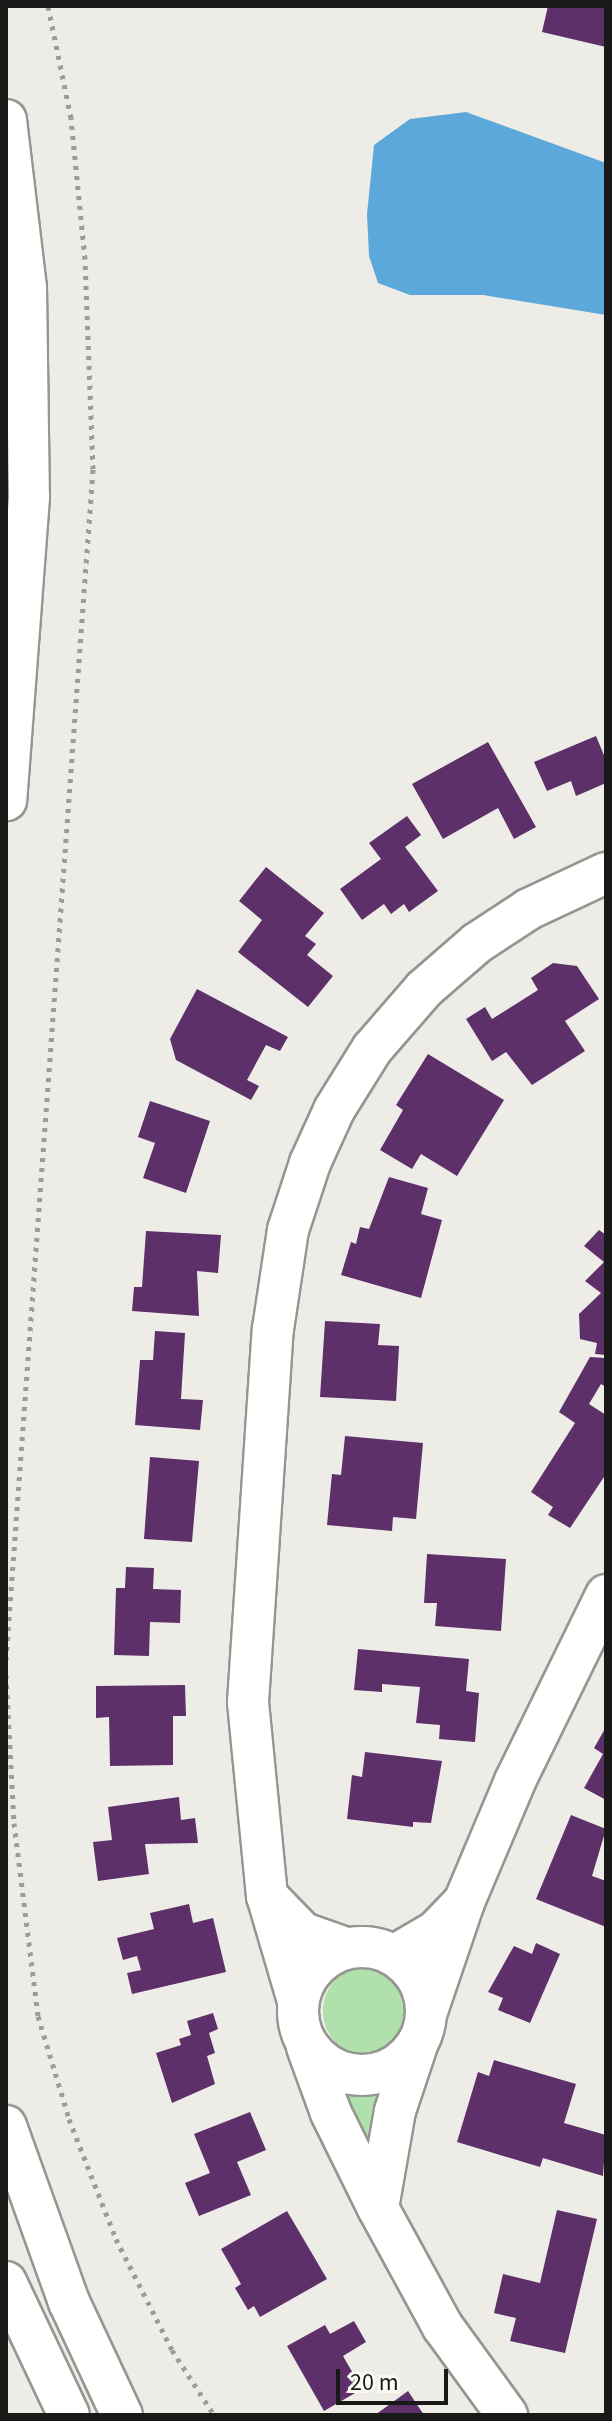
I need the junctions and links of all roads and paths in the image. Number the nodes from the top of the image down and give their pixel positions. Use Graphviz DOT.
graph roads {
  1 [pos="48,6"];
  2 [pos="6,120"];
  3 [pos="6,800"];
  4 [pos="606,873"];
  5 [pos="606,1595"];
  6 [pos="6,1660"];
  7 [pos="6,1675"];
  8 [pos="267,1896"];
  9 [pos="464,1902"];
  10 [pos="346,1948"];
  11 [pos="395,1955"];
  12 [pos="298,2001"];
  13 [pos="422,2028"];
  14 [pos="306,2043"];
  15 [pos="6,2126"];
  16 [pos="378,2208"];
  17 [pos="6,2282"];
  18 [pos="69,2415"];
  19 [pos="122,2415"];
  20 [pos="214,2415"];
  21 [pos="507,2415"];
  1 -- 6 [label="path"];
  2 -- 3 [label="street"];
  4 -- 8 [label="street"];
  5 -- 9 [label="street"];
  7 -- 20 [label="path"];
  8 -- 10 [label="street"];
  8 -- 12 [label="street"];
  9 -- 11 [label="street"];
  9 -- 13 [label="street"];
  10 -- 11 [label="street"];
  10 -- 12 [label="street"];
  11 -- 13 [label="street"];
  12 -- 14 [label="street"];
  13 -- 14 [label="street"];
  13 -- 16 [label="street"];
  14 -- 16 [label="street"];
  15 -- 19 [label="street"];
  16 -- 21 [label="street"];
  17 -- 18 [label="street"];
}
